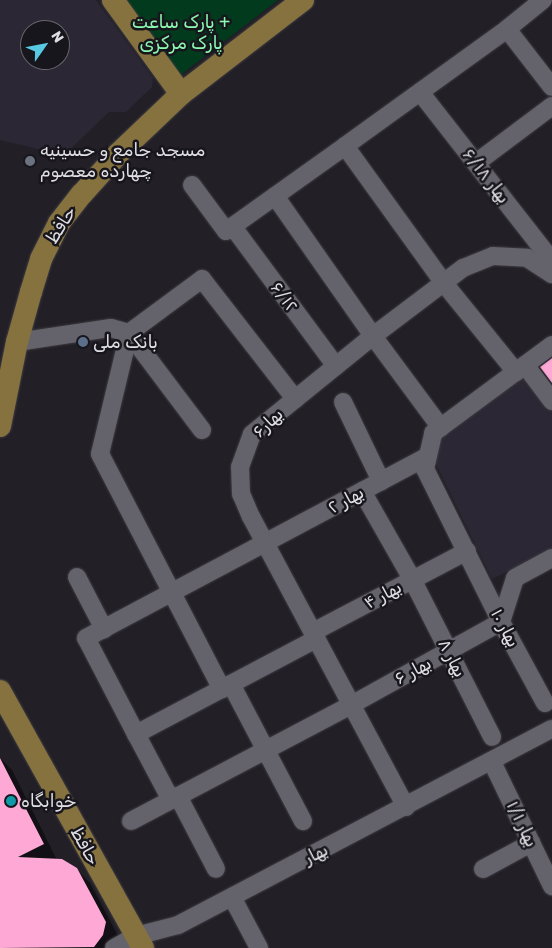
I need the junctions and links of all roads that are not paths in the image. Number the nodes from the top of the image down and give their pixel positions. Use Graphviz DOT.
graph roads {
  1 [pos="113,0"];
  2 [pos="303,0"];
  3 [pos="543,0"];
  4 [pos="506,29"];
  5 [pos="552,87"];
  6 [pos="420,92"];
  7 [pos="181,94"];
  8 [pos="552,106"];
  9 [pos="344,146"];
  10 [pos="476,163"];
  11 [pos="192,185"];
  12 [pos="275,196"];
  13 [pos="233,227"];
  14 [pos="552,261"];
  15 [pos="552,274"];
  16 [pos="443,282"];
  17 [pos="129,333"];
  18 [pos="373,336"];
  19 [pos="17,342"];
  20 [pos="552,345"];
  21 [pos="336,366"];
  22 [pos="521,368"];
  23 [pos="5,381"];
  24 [pos="295,399"];
  25 [pos="552,401"];
  26 [pos="342,402"];
  27 [pos="0,426"];
  28 [pos="440,428"];
  29 [pos="202,430"];
  30 [pos="427,458"];
  31 [pos="381,481"];
  32 [pos="362,491"];
  33 [pos="265,542"];
  34 [pos="460,555"];
  35 [pos="552,558"];
  36 [pos="77,577"];
  37 [pos="412,579"];
  38 [pos="171,592"];
  39 [pos="502,622"];
  40 [pos="104,628"];
  41 [pos="315,636"];
  42 [pos="448,652"];
  43 [pos="226,687"];
  44 [pos="0,691"];
  45 [pos="545,703"];
  46 [pos="351,705"];
  47 [pos="552,730"];
  48 [pos="136,734"];
  49 [pos="492,737"];
  50 [pos="266,750"];
  51 [pos="492,762"];
  52 [pos="174,798"];
  53 [pos="406,807"];
  54 [pos="131,821"];
  55 [pos="303,821"];
  56 [pos="532,843"];
  57 [pos="483,868"];
  58 [pos="216,869"];
  59 [pos="552,886"];
  60 [pos="232,897"];
  61 [pos="139,942"];
  62 [pos="114,948"];
  63 [pos="259,948"];
  1 -- 7 [label="main road"];
  2 -- 7 [label="main road, حافظ"];
  3 -- 4 [label="street"];
  4 -- 5 [label="street"];
  4 -- 6 [label="street"];
  6 -- 9 [label="street"];
  6 -- 10 [label="street, بهار ۶/۱۸"];
  7 -- 19 [label="main road, حافظ"];
  8 -- 10 [label="street"];
  9 -- 12 [label="street"];
  9 -- 16 [label="street"];
  10 -- 14 [label="street, بهار ۶/۱۸"];
  11 -- 13 [label="street"];
  12 -- 13 [label="street"];
  12 -- 18 [label="street"];
  13 -- 21 [label="street, ۶/۱۲"];
  15 -- 16 [label="street, بهار۶"];
  16 -- 18 [label="street, بهار۶"];
  16 -- 22 [label="street"];
  17 -- 19 [label="street"];
  17 -- 24 [label="street"];
  17 -- 29 [label="street"];
  17 -- 38 [label="street"];
  18 -- 21 [label="street, بهار۶"];
  18 -- 28 [label="street"];
  19 -- 23 [label="main road, حافظ"];
  20 -- 22 [label="street"];
  21 -- 24 [label="street, بهار۶"];
  22 -- 25 [label="street"];
  22 -- 28 [label="street"];
  23 -- 27 [label="main road, حافظ"];
  24 -- 33 [label="street, بهار۶"];
  26 -- 31 [label="street"];
  28 -- 30 [label="street"];
  30 -- 31 [label="street, بهار ۲"];
  30 -- 34 [label="street, بهار ۱۰"];
  31 -- 32 [label="street, بهار ۲"];
  32 -- 33 [label="street, بهار ۲"];
  32 -- 37 [label="street, بهار ۸"];
  33 -- 38 [label="street, بهار ۲"];
  33 -- 41 [label="street, بهار۶"];
  34 -- 37 [label="street, بهار ۴"];
  34 -- 39 [label="street, بهار ۱۰"];
  35 -- 39 [label="street"];
  36 -- 40 [label="street"];
  37 -- 41 [label="street, بهار ۴"];
  37 -- 42 [label="street, بهار ۸"];
  38 -- 40 [label="street, بهار ۲"];
  38 -- 43 [label="street"];
  39 -- 42 [label="street, بهار ۶"];
  39 -- 45 [label="street, بهار ۱۰"];
  40 -- 48 [label="street, بهار ۲"];
  41 -- 43 [label="street, بهار ۴"];
  41 -- 46 [label="street, بهار۶"];
  42 -- 46 [label="street, بهار ۶"];
  42 -- 49 [label="street, بهار ۸"];
  43 -- 48 [label="street, بهار ۴"];
  43 -- 50 [label="street"];
  44 -- 61 [label="main road, حافظ"];
  46 -- 50 [label="street, بهار ۶"];
  46 -- 53 [label="street, بهار۶"];
  47 -- 51 [label="street, بهار"];
  48 -- 52 [label="street"];
  50 -- 52 [label="street, بهار ۶"];
  50 -- 55 [label="street"];
  51 -- 53 [label="street, بهار"];
  51 -- 56 [label="street, بهار ۱/۱"];
  52 -- 54 [label="street, بهار ۶"];
  52 -- 58 [label="street"];
  53 -- 60 [label="street, بهار"];
  56 -- 57 [label="street"];
  56 -- 59 [label="street, بهار ۱/۱"];
  60 -- 61 [label="street, بهار"];
  60 -- 63 [label="street"];
  61 -- 62 [label="street, بهار"];
}
